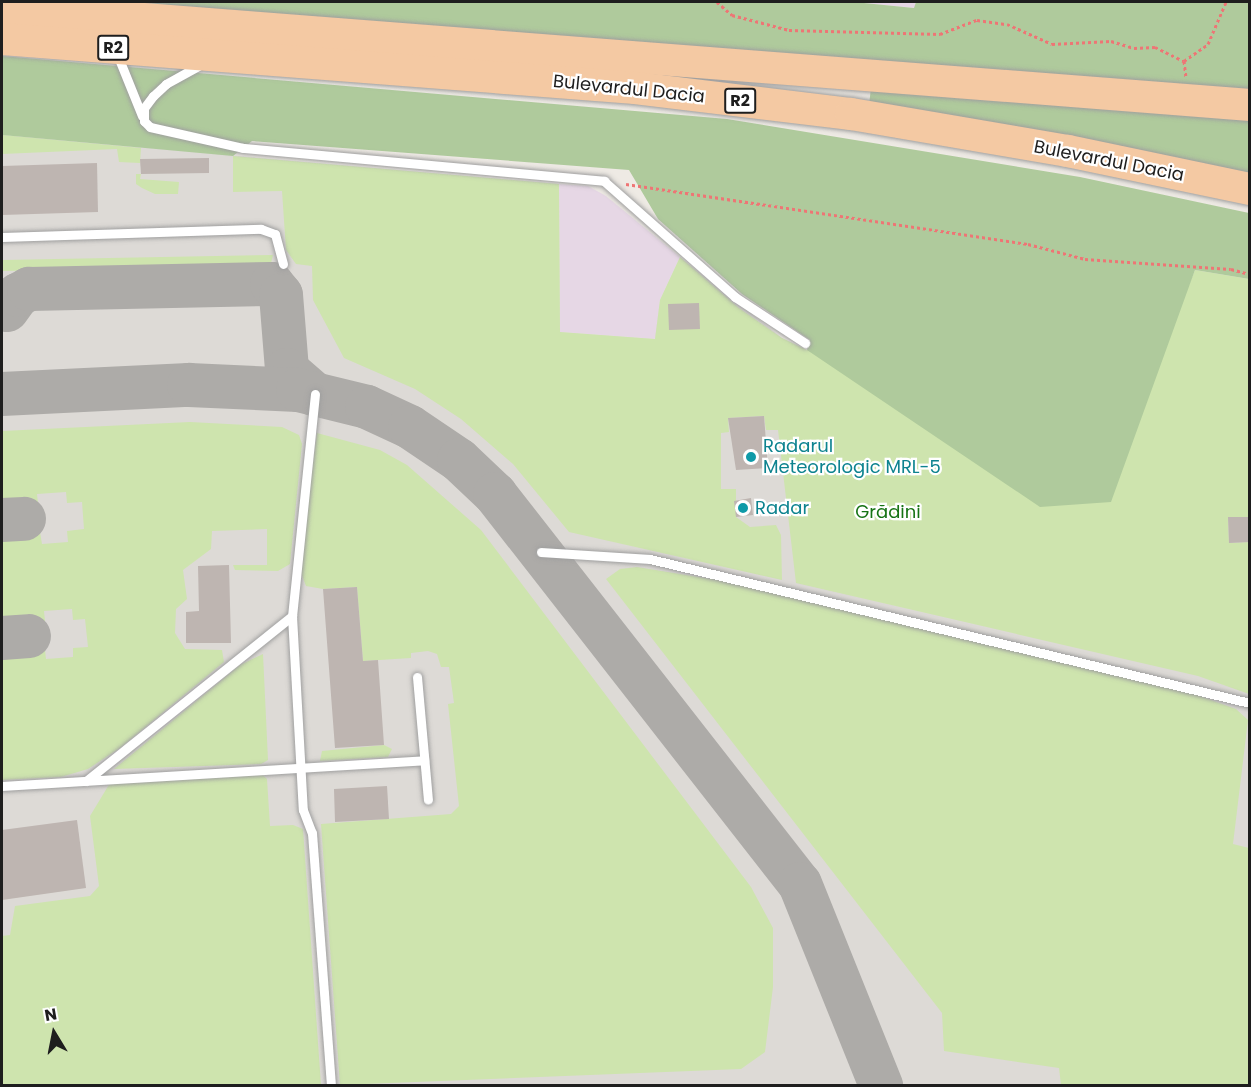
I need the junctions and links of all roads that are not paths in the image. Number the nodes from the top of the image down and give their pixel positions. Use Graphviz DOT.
graph roads {
  1 [pos="2,8"];
  2 [pos="2,39"];
  3 [pos="115,49"];
  4 [pos="224,55"];
  5 [pos="856,77"];
  6 [pos="1250,105"];
  7 [pos="851,114"];
  8 [pos="144,121"];
  9 [pos="1250,189"];
  10 [pos="2,237"];
  11 [pos="283,264"];
  12 [pos="805,343"];
  13 [pos="315,394"];
  14 [pos="541,552"];
  15 [pos="292,616"];
  16 [pos="417,677"];
  17 [pos="1250,703"];
  18 [pos="424,760"];
  19 [pos="300,767"];
  20 [pos="86,781"];
  21 [pos="2,786"];
  22 [pos="428,801"];
  23 [pos="332,1086"];
  1 -- 5 [label="main road, Bulevardul Dacia / R2"];
  2 -- 3 [label="main road, Bulevardul Dacia / R2"];
  3 -- 4 [label="main road, Bulevardul Dacia / R2"];
  3 -- 8 [label="lane"];
  4 -- 7 [label="main road, Bulevardul Dacia / R2"];
  4 -- 8 [label="lane"];
  5 -- 6 [label="main road, Bulevardul Dacia / R2"];
  5 -- 7 [label="main road"];
  7 -- 9 [label="main road, Bulevardul Dacia / R2"];
  8 -- 12 [label="lane"];
  10 -- 11 [label="lane"];
  13 -- 15 [label="lane"];
  14 -- 17 [label="lane"];
  15 -- 19 [label="lane"];
  15 -- 20 [label="lane"];
  16 -- 18 [label="lane"];
  18 -- 19 [label="lane"];
  18 -- 22 [label="lane"];
  19 -- 20 [label="lane"];
  19 -- 23 [label="lane"];
  20 -- 21 [label="lane"];
}
